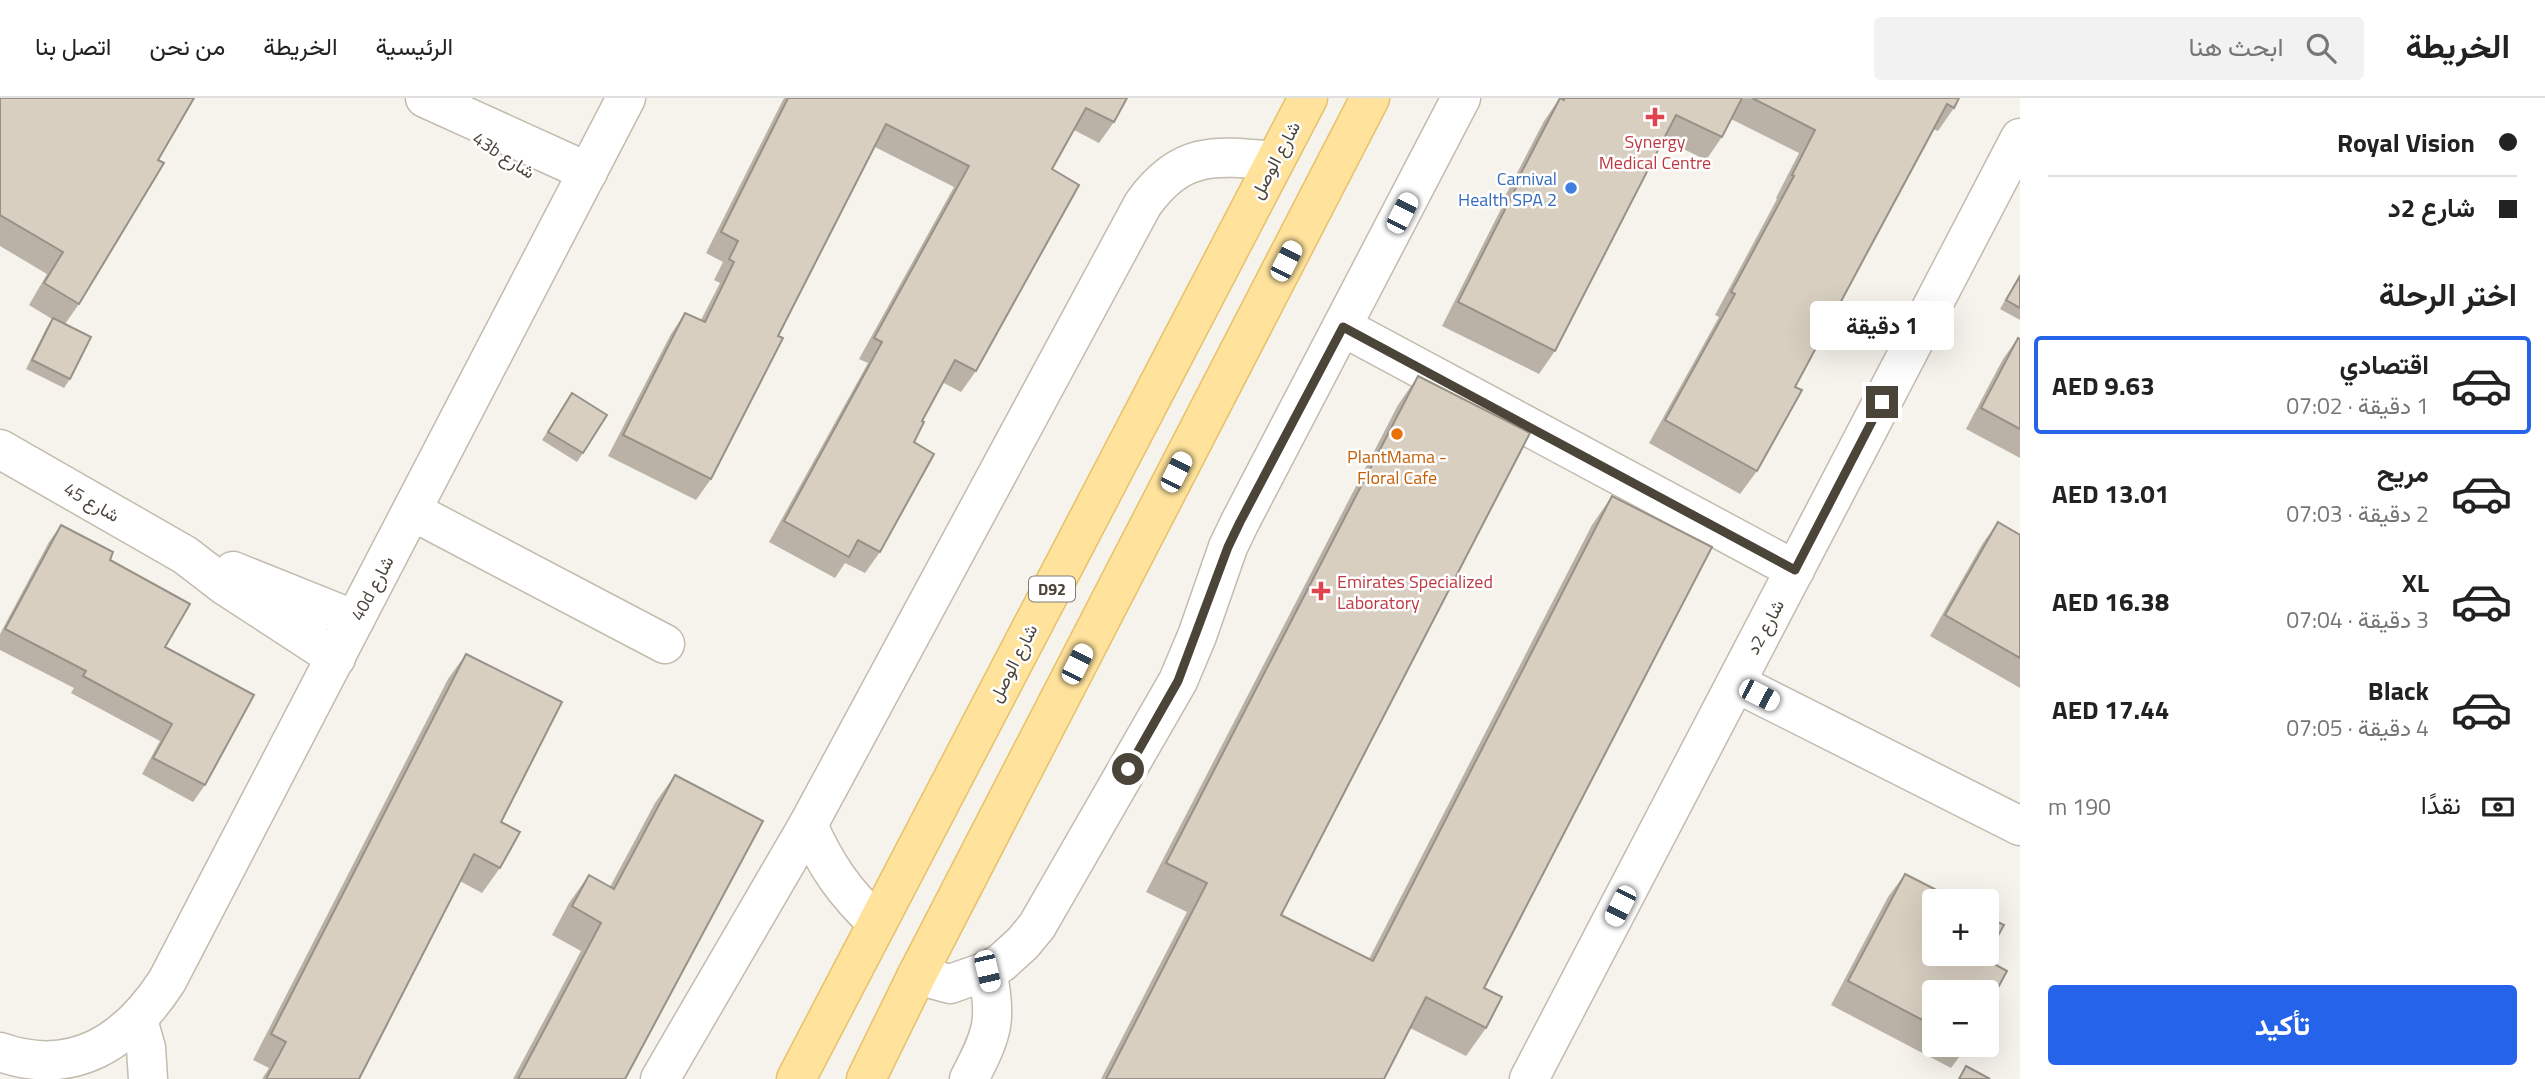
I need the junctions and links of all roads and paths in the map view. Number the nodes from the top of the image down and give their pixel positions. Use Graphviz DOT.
graph roads {
  1 [pos="626,98"];
  2 [pos="1308,98"];
  3 [pos="1370,98"];
  4 [pos="1461,98"];
  5 [pos="431,101"];
  6 [pos="2020,138"];
  7 [pos="1274,161"];
  8 [pos="581,186"];
  9 [pos="1343,327"];
  10 [pos="0,449"];
  11 [pos="412,511"];
  12 [pos="185,555"];
  13 [pos="1795,570"];
  14 [pos="355,620"];
  15 [pos="665,644"];
  16 [pos="336,658"];
  17 [pos="1736,683"];
  18 [pos="808,825"];
  19 [pos="2020,826"];
  20 [pos="877,923"];
  21 [pos="987,971"];
  22 [pos="917,975"];
  23 [pos="138,1020"];
  24 [pos="0,1052"];
  25 [pos="148,1079"];
  26 [pos="660,1079"];
  27 [pos="796,1079"];
  28 [pos="866,1079"];
  29 [pos="970,1079"];
  30 [pos="1529,1079"];
  1 -- 8 [label="street, 40d شارع"];
  2 -- 7 [label="main road, شارع الوصل / D92"];
  3 -- 22 [label="main road"];
  4 -- 9 [label="street"];
  5 -- 8 [label="street, 43b شارع"];
  6 -- 13 [label="street, شارع 2د"];
  7 -- 18 [label="street"];
  7 -- 20 [label="main road, شارع الوصل / D92"];
  8 -- 11 [label="street, 40d شارع"];
  9 -- 13 [label="street"];
  9 -- 21 [label="street"];
  10 -- 12 [label="street, شارع 45"];
  11 -- 14 [label="street, 40d شارع"];
  11 -- 15 [label="street"];
  12 -- 14 [label="street, شارع 45"];
  12 -- 16 [label="street, شارع 45"];
  13 -- 17 [label="street, شارع 2د"];
  14 -- 16 [label="street, 40d شارع"];
  16 -- 23 [label="street, 40d شارع"];
  17 -- 19 [label="street"];
  17 -- 30 [label="street, شارع 2د"];
  18 -- 20 [label="street"];
  18 -- 26 [label="street"];
  20 -- 27 [label="main road, شارع الوصل / D92"];
  21 -- 22 [label="street"];
  21 -- 29 [label="street"];
  22 -- 28 [label="main road"];
  23 -- 24 [label="street, 40d شارع"];
  23 -- 25 [label="street"];
}
